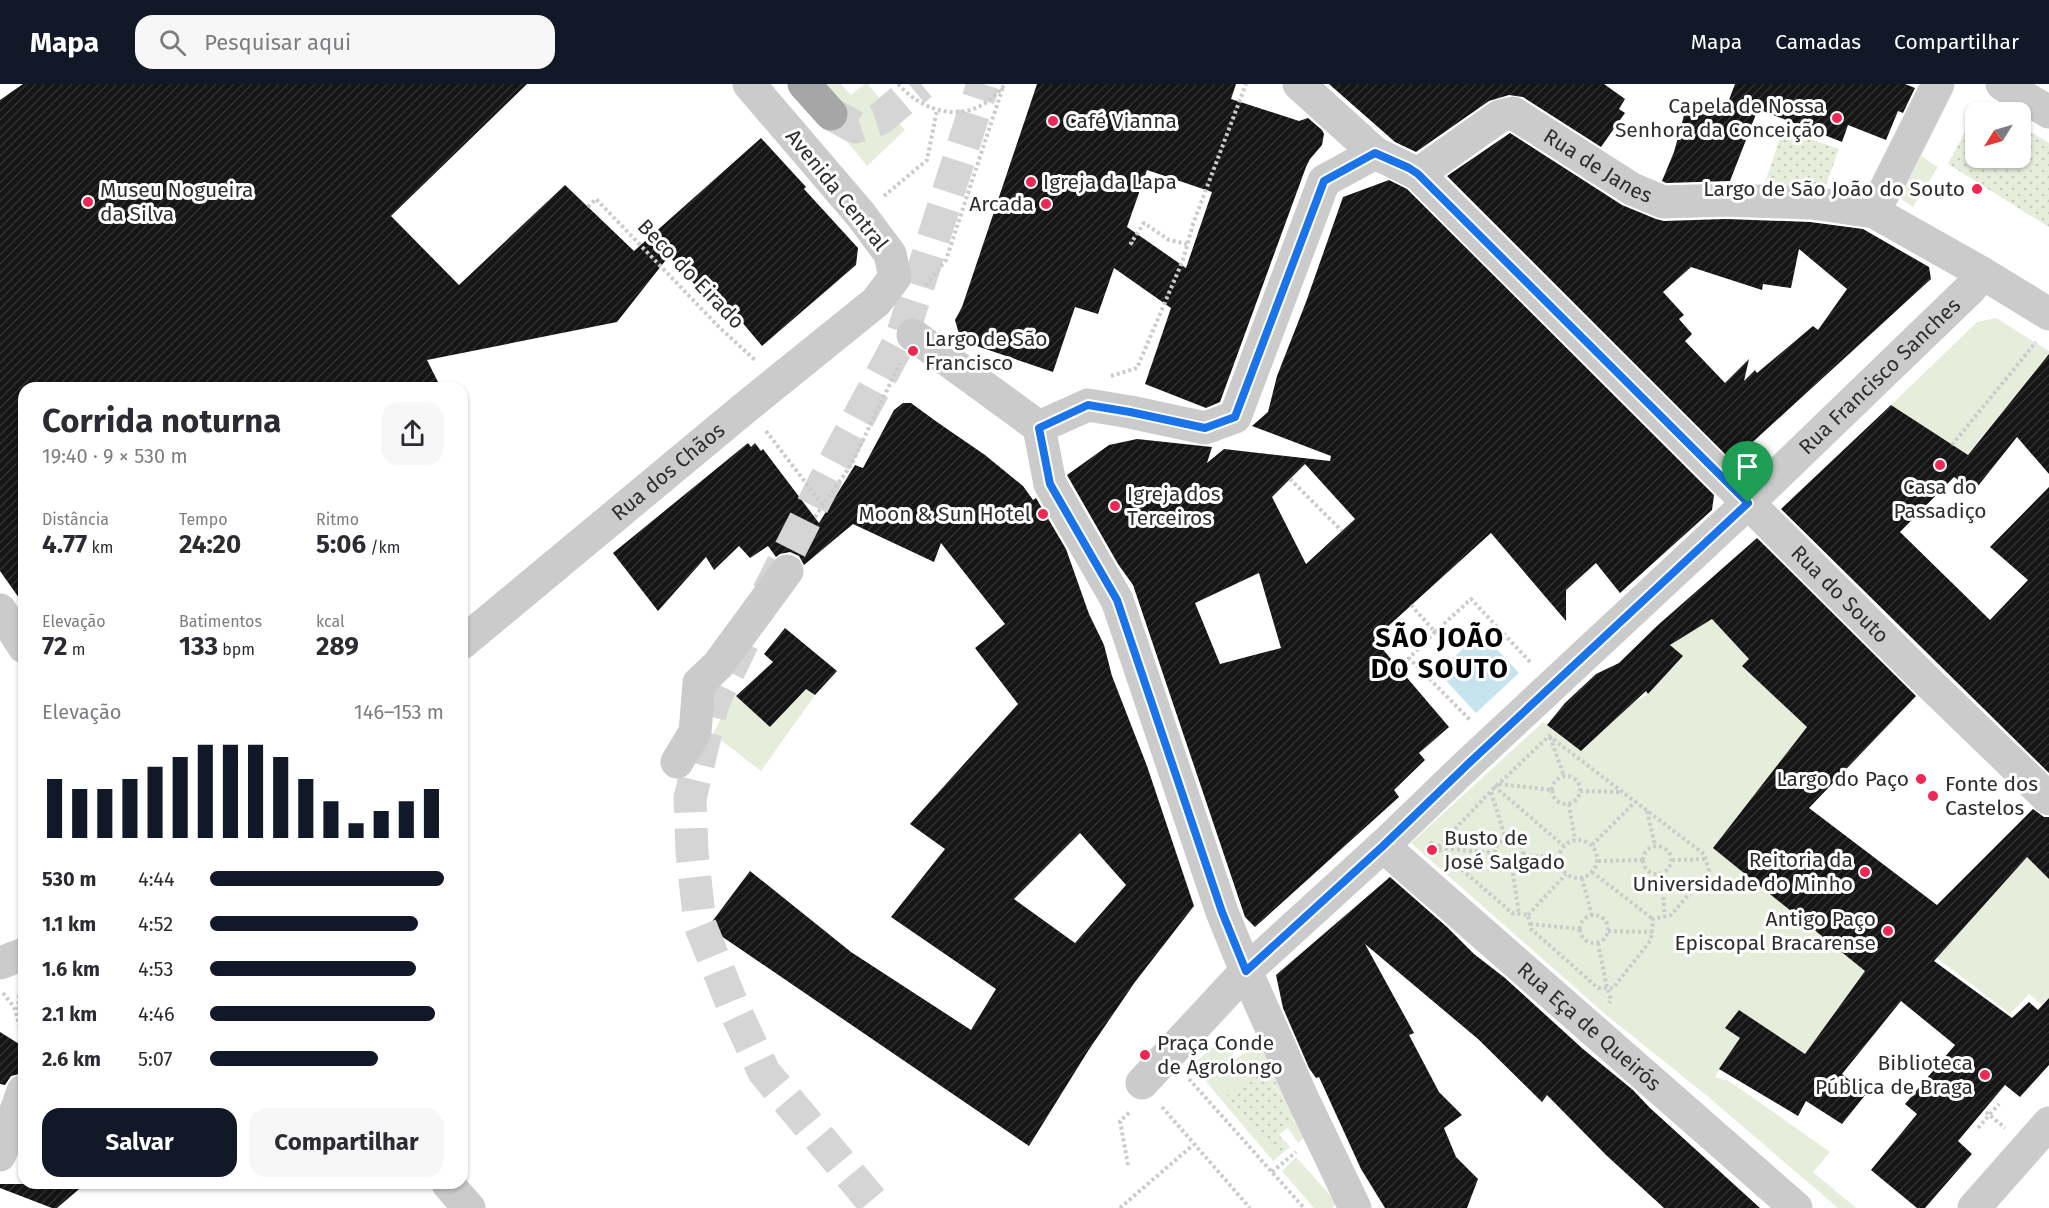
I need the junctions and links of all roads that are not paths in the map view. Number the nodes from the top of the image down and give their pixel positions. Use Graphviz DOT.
graph roads {
  1 [pos="749,84"];
  2 [pos="804,84"];
  3 [pos="1299,84"];
  4 [pos="1938,84"];
  5 [pos="2002,84"];
  6 [pos="2049,112"];
  7 [pos="831,114"];
  8 [pos="1375,153"];
  9 [pos="1414,171"];
  10 [pos="1882,216"];
  11 [pos="1982,273"];
  12 [pos="876,302"];
  13 [pos="2045,320"];
  14 [pos="913,335"];
  15 [pos="1039,428"];
  16 [pos="1748,503"];
  17 [pos="787,571"];
  18 [pos="0,610"];
  19 [pos="18,638"];
  20 [pos="468,638"];
  21 [pos="677,762"];
  22 [pos="2049,799"];
  23 [pos="1383,846"];
  24 [pos="18,956"];
  25 [pos="1256,962"];
  26 [pos="0,963"];
  27 [pos="1138,1095"];
  28 [pos="18,1105"];
  29 [pos="2049,1123"];
  30 [pos="0,1155"];
  31 [pos="452,1189"];
  32 [pos="469,1208"];
  33 [pos="1355,1208"];
  34 [pos="1796,1208"];
  35 [pos="1974,1208"];
  1 -- 12 [label="street, Avenida Central"];
  2 -- 7 [label="main road"];
  3 -- 8 [label="street"];
  4 -- 10 [label="street"];
  5 -- 6 [label="street"];
  8 -- 9 [label="street"];
  8 -- 15 [label="street"];
  9 -- 10 [label="street, Rua de Janes"];
  9 -- 16 [label="street, Rua do Souto"];
  10 -- 11 [label="street"];
  11 -- 13 [label="street"];
  11 -- 16 [label="street, Rua Francisco Sanches"];
  12 -- 20 [label="street, Rua dos Chãos"];
  14 -- 15 [label="street"];
  15 -- 25 [label="street"];
  16 -- 22 [label="street, Rua do Souto"];
  16 -- 23 [label="street, Rua Francisco Sanches"];
  17 -- 21 [label="street"];
  18 -- 19 [label="street"];
  23 -- 25 [label="street, Rua Francisco Sanches"];
  23 -- 34 [label="street, Rua Eça de Queirós"];
  24 -- 26 [label="street"];
  25 -- 27 [label="street, Rua Francisco Sanches"];
  25 -- 33 [label="street"];
  28 -- 30 [label="street"];
  29 -- 35 [label="street"];
  31 -- 32 [label="street"];
}
